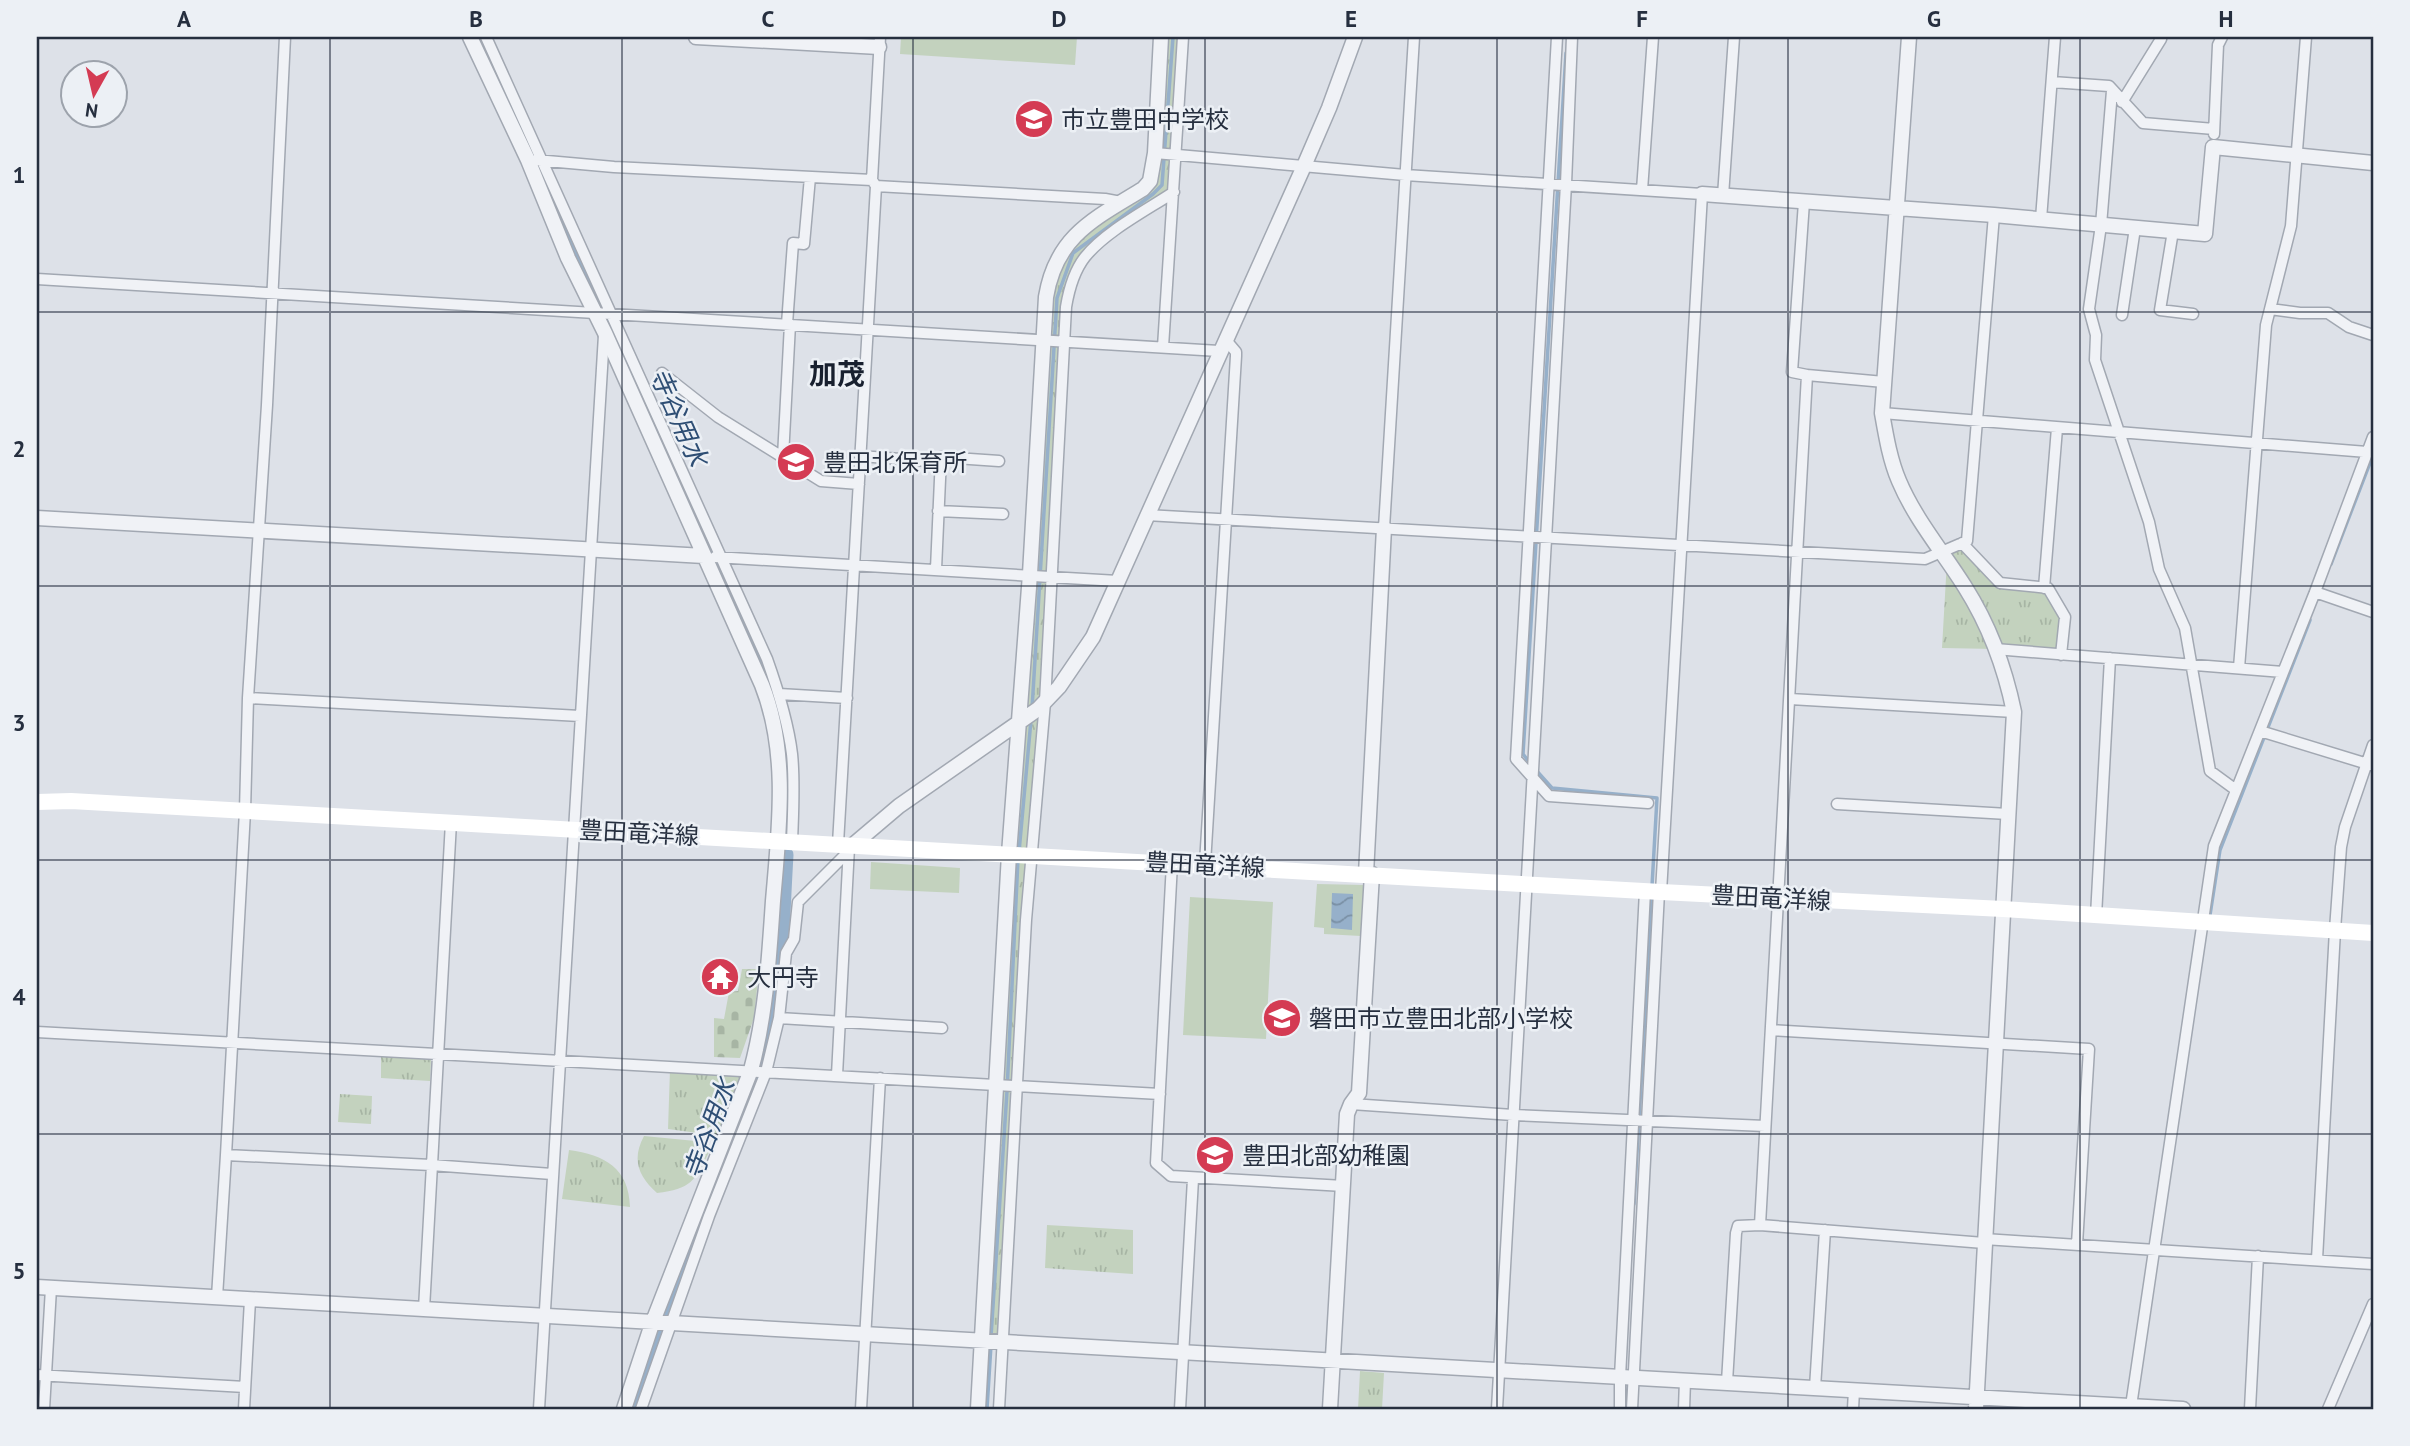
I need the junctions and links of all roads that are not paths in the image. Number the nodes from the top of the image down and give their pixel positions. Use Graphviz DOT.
graph roads {
  1 [pos="285,37"];
  2 [pos="470,37"];
  3 [pos="486,37"];
  4 [pos="696,37"];
  5 [pos="1161,37"];
  6 [pos="1183,37"];
  7 [pos="1355,37"];
  8 [pos="1414,37"];
  9 [pos="1557,37"];
  10 [pos="1572,37"];
  11 [pos="1654,37"];
  12 [pos="1734,37"];
  13 [pos="1909,37"];
  14 [pos="2055,37"];
  15 [pos="2159,37"];
  16 [pos="2222,37"];
  17 [pos="2306,37"];
  18 [pos="879,42"];
  19 [pos="2052,82"];
  20 [pos="2112,90"];
  21 [pos="2122,102"];
  22 [pos="2214,129"];
  23 [pos="2213,147"];
  24 [pos="1155,153"];
  25 [pos="1176,155"];
  26 [pos="2298,155"];
  27 [pos="534,160"];
  28 [pos="2373,163"];
  29 [pos="1304,166"];
  30 [pos="1405,175"];
  31 [pos="810,177"];
  32 [pos="874,183"];
  33 [pos="1549,184"];
  34 [pos="1566,184"];
  35 [pos="1642,190"];
  36 [pos="1174,192"];
  37 [pos="1702,194"];
  38 [pos="1723,196"];
  39 [pos="1126,200"];
  40 [pos="1804,202"];
  41 [pos="1896,209"];
  42 [pos="1140,214"];
  43 [pos="1994,215"];
  44 [pos="2041,219"];
  45 [pos="2101,225"];
  46 [pos="2135,228"];
  47 [pos="2173,231"];
  48 [pos="37,279"];
  49 [pos="271,292"];
  50 [pos="2270,309"];
  51 [pos="595,313"];
  52 [pos="610,314"];
  53 [pos="2193,314"];
  54 [pos="2122,315"];
  55 [pos="789,324"];
  56 [pos="867,328"];
  57 [pos="605,332"];
  58 [pos="2373,335"];
  59 [pos="1042,339"];
  60 [pos="1063,341"];
  61 [pos="1222,345"];
  62 [pos="1163,347"];
  63 [pos="662,373"];
  64 [pos="1807,374"];
  65 [pos="1884,382"];
  66 [pos="1882,413"];
  67 [pos="1977,422"];
  68 [pos="2057,428"];
  69 [pos="2118,433"];
  70 [pos="2373,437"];
  71 [pos="2256,443"];
  72 [pos="2367,452"];
  73 [pos="860,456"];
  74 [pos="783,457"];
  75 [pos="999,461"];
  76 [pos="941,462"];
  77 [pos="859,484"];
  78 [pos="938,510"];
  79 [pos="1003,514"];
  80 [pos="1146,515"];
  81 [pos="37,518"];
  82 [pos="1227,520"];
  83 [pos="1384,528"];
  84 [pos="258,531"];
  85 [pos="1530,537"];
  86 [pos="1545,538"];
  87 [pos="1962,543"];
  88 [pos="1682,546"];
  89 [pos="590,551"];
  90 [pos="1941,551"];
  91 [pos="1799,553"];
  92 [pos="713,557"];
  93 [pos="855,564"];
  94 [pos="936,569"];
  95 [pos="1030,574"];
  96 [pos="1051,576"];
  97 [pos="1118,581"];
  98 [pos="2044,588"];
  99 [pos="2315,592"];
  100 [pos="2373,612"];
  101 [pos="1995,649"];
  102 [pos="2061,655"];
  103 [pos="2110,658"];
  104 [pos="2191,664"];
  105 [pos="2239,668"];
  106 [pos="2283,672"];
  107 [pos="779,694"];
  108 [pos="248,698"];
  109 [pos="847,698"];
  110 [pos="1790,699"];
  111 [pos="1045,702"];
  112 [pos="2014,712"];
  113 [pos="580,716"];
  114 [pos="1017,725"];
  115 [pos="2260,731"];
  116 [pos="2373,745"];
  117 [pos="2370,765"];
  118 [pos="1532,778"];
  119 [pos="2236,790"];
  120 [pos="37,802"];
  121 [pos="1648,803"];
  122 [pos="1837,804"];
  123 [pos="245,811"];
  124 [pos="2008,814"];
  125 [pos="451,821"];
  126 [pos="574,830"];
  127 [pos="785,842"];
  128 [pos="847,846"];
  129 [pos="1021,854"];
  130 [pos="1172,863"];
  131 [pos="1205,864"];
  132 [pos="1369,874"];
  133 [pos="1526,884"];
  134 [pos="1654,892"];
  135 [pos="1777,898"];
  136 [pos="2003,909"];
  137 [pos="2096,916"];
  138 [pos="2201,922"];
  139 [pos="2335,930"];
  140 [pos="2373,933"];
  141 [pos="779,1018"];
  142 [pos="839,1021"];
  143 [pos="942,1028"];
  144 [pos="1770,1030"];
  145 [pos="37,1032"];
  146 [pos="1994,1042"];
  147 [pos="232,1043"];
  148 [pos="436,1053"];
  149 [pos="559,1060"];
  150 [pos="758,1071"];
  151 [pos="837,1075"];
  152 [pos="880,1078"];
  153 [pos="996,1084"];
  154 [pos="1016,1085"];
  155 [pos="1160,1094"];
  156 [pos="1351,1104"];
  157 [pos="1513,1115"];
  158 [pos="1640,1120"];
  159 [pos="1765,1126"];
  160 [pos="226,1155"];
  161 [pos="431,1165"];
  162 [pos="552,1174"];
  163 [pos="1193,1179"];
  164 [pos="1344,1186"];
  165 [pos="1760,1225"];
  166 [pos="1825,1230"];
  167 [pos="1984,1241"];
  168 [pos="2077,1244"];
  169 [pos="2154,1250"];
  170 [pos="2258,1256"];
  171 [pos="2316,1259"];
  172 [pos="2373,1264"];
  173 [pos="44,1288"];
  174 [pos="217,1297"];
  175 [pos="250,1300"];
  176 [pos="2373,1304"];
  177 [pos="424,1309"];
  178 [pos="544,1317"];
  179 [pos="661,1324"];
  180 [pos="866,1335"];
  181 [pos="981,1341"];
  182 [pos="1002,1342"];
  183 [pos="1183,1352"];
  184 [pos="1332,1362"];
  185 [pos="1498,1371"];
  186 [pos="41,1376"];
  187 [pos="1626,1377"];
  188 [pos="1685,1380"];
  189 [pos="1727,1382"];
  190 [pos="245,1387"];
  191 [pos="1815,1388"];
  192 [pos="1854,1390"];
  193 [pos="1976,1403"];
  194 [pos="2138,1407"];
  195 [pos="44,1409"];
  196 [pos="244,1409"];
  197 [pos="539,1409"];
  198 [pos="624,1409"];
  199 [pos="641,1409"];
  200 [pos="861,1409"];
  201 [pos="978,1409"];
  202 [pos="999,1409"];
  203 [pos="1180,1409"];
  204 [pos="1330,1409"];
  205 [pos="1497,1409"];
  206 [pos="1620,1409"];
  207 [pos="1632,1409"];
  208 [pos="1684,1409"];
  209 [pos="1853,1409"];
  210 [pos="2183,1409"];
  211 [pos="2250,1409"];
  212 [pos="2328,1409"];
  1 -- 49 [label="street"];
  2 -- 27 [label="street"];
  3 -- 27 [label="street"];
  4 -- 18 [label="street"];
  5 -- 24 [label="street"];
  6 -- 25 [label="street"];
  7 -- 29 [label="street"];
  8 -- 30 [label="street"];
  9 -- 33 [label="street"];
  10 -- 34 [label="street"];
  11 -- 35 [label="street"];
  12 -- 38 [label="street"];
  13 -- 41 [label="street"];
  14 -- 19 [label="street"];
  15 -- 21 [label="street"];
  16 -- 22 [label="street"];
  17 -- 26 [label="street"];
  18 -- 32 [label="street"];
  19 -- 20 [label="street"];
  19 -- 44 [label="street"];
  20 -- 21 [label="street"];
  20 -- 45 [label="street"];
  21 -- 22 [label="street"];
  22 -- 23 [label="street"];
  23 -- 26 [label="street"];
  23 -- 47 [label="street"];
  24 -- 25 [label="street"];
  24 -- 39 [label="street"];
  25 -- 29 [label="street"];
  25 -- 36 [label="street"];
  26 -- 28 [label="street"];
  26 -- 50 [label="street"];
  27 -- 31 [label="street"];
  27 -- 51 [label="street"];
  27 -- 52 [label="street"];
  29 -- 30 [label="street"];
  29 -- 61 [label="street"];
  30 -- 33 [label="street"];
  30 -- 83 [label="street"];
  31 -- 32 [label="street"];
  31 -- 55 [label="street"];
  32 -- 39 [label="street"];
  32 -- 56 [label="street"];
  33 -- 34 [label="street"];
  33 -- 85 [label="street"];
  34 -- 35 [label="street"];
  34 -- 86 [label="street"];
  35 -- 37 [label="street"];
  36 -- 42 [label="street"];
  36 -- 62 [label="street"];
  37 -- 38 [label="street"];
  37 -- 88 [label="street"];
  38 -- 40 [label="street"];
  39 -- 42 [label="street"];
  39 -- 59 [label="street"];
  40 -- 41 [label="street"];
  40 -- 64 [label="street"];
  41 -- 43 [label="street"];
  41 -- 65 [label="street"];
  42 -- 60 [label="street"];
  43 -- 44 [label="street"];
  43 -- 67 [label="street"];
  44 -- 45 [label="street"];
  45 -- 46 [label="street"];
  45 -- 69 [label="street"];
  46 -- 47 [label="street"];
  46 -- 54 [label="street"];
  47 -- 53 [label="street"];
  48 -- 49 [label="street"];
  49 -- 51 [label="street"];
  49 -- 84 [label="street"];
  50 -- 58 [label="street"];
  50 -- 71 [label="street"];
  51 -- 52 [label="street"];
  51 -- 57 [label="street"];
  52 -- 55 [label="street"];
  52 -- 92 [label="street"];
  55 -- 56 [label="street"];
  55 -- 74 [label="street"];
  56 -- 59 [label="street"];
  56 -- 73 [label="street"];
  57 -- 89 [label="street"];
  57 -- 92 [label="street"];
  59 -- 60 [label="street"];
  59 -- 95 [label="street"];
  60 -- 62 [label="street"];
  60 -- 96 [label="street"];
  61 -- 62 [label="street"];
  61 -- 80 [label="street"];
  61 -- 82 [label="street"];
  63 -- 74 [label="street"];
  64 -- 65 [label="street"];
  64 -- 91 [label="street"];
  65 -- 66 [label="street"];
  66 -- 67 [label="street"];
  66 -- 90 [label="street"];
  67 -- 68 [label="street"];
  67 -- 87 [label="street"];
  68 -- 69 [label="street"];
  68 -- 98 [label="street"];
  69 -- 71 [label="street"];
  69 -- 104 [label="street"];
  70 -- 72 [label="street"];
  71 -- 72 [label="street"];
  71 -- 105 [label="street"];
  72 -- 99 [label="street"];
  73 -- 76 [label="street"];
  73 -- 77 [label="street"];
  74 -- 77 [label="street"];
  75 -- 76 [label="street"];
  76 -- 78 [label="street"];
  77 -- 93 [label="street"];
  78 -- 79 [label="street"];
  78 -- 94 [label="street"];
  80 -- 82 [label="street"];
  80 -- 97 [label="street"];
  81 -- 84 [label="street"];
  82 -- 83 [label="street"];
  82 -- 131 [label="street"];
  83 -- 85 [label="street"];
  83 -- 132 [label="street"];
  84 -- 89 [label="street"];
  84 -- 108 [label="street"];
  85 -- 86 [label="street"];
  85 -- 118 [label="street"];
  86 -- 88 [label="street"];
  86 -- 118 [label="street"];
  87 -- 90 [label="street"];
  87 -- 98 [label="street"];
  88 -- 91 [label="street"];
  88 -- 134 [label="street"];
  89 -- 92 [label="street"];
  89 -- 113 [label="street"];
  90 -- 91 [label="street"];
  90 -- 101 [label="street"];
  91 -- 110 [label="street"];
  92 -- 93 [label="street"];
  92 -- 107 [label="street"];
  92 -- 127 [label="street"];
  93 -- 94 [label="street"];
  93 -- 109 [label="street"];
  94 -- 95 [label="street"];
  95 -- 96 [label="street"];
  95 -- 114 [label="street"];
  96 -- 97 [label="street"];
  96 -- 111 [label="street"];
  97 -- 111 [label="street"];
  98 -- 102 [label="street"];
  99 -- 100 [label="street"];
  99 -- 106 [label="street"];
  101 -- 102 [label="street"];
  101 -- 112 [label="street"];
  102 -- 103 [label="street"];
  103 -- 104 [label="street"];
  103 -- 137 [label="street"];
  104 -- 105 [label="street"];
  104 -- 119 [label="street"];
  105 -- 106 [label="street"];
  106 -- 115 [label="street"];
  107 -- 109 [label="street"];
  107 -- 127 [label="street"];
  108 -- 113 [label="street"];
  108 -- 123 [label="street"];
  109 -- 128 [label="street"];
  110 -- 112 [label="street"];
  110 -- 135 [label="street"];
  111 -- 114 [label="street"];
  111 -- 129 [label="street"];
  112 -- 124 [label="street"];
  113 -- 126 [label="street"];
  114 -- 128 [label="street"];
  114 -- 129 [label="street"];
  115 -- 117 [label="street"];
  115 -- 119 [label="street"];
  116 -- 117 [label="street"];
  117 -- 139 [label="street"];
  118 -- 121 [label="street"];
  118 -- 133 [label="street"];
  119 -- 138 [label="street"];
  120 -- 123 [label="main road, 豊田竜洋線"];
  122 -- 124 [label="street"];
  123 -- 125 [label="main road, 豊田竜洋線"];
  123 -- 147 [label="street"];
  124 -- 136 [label="street"];
  125 -- 126 [label="main road, 豊田竜洋線"];
  125 -- 148 [label="street"];
  126 -- 127 [label="main road, 豊田竜洋線"];
  126 -- 149 [label="street"];
  127 -- 128 [label="main road, 豊田竜洋線"];
  127 -- 150 [label="street"];
  128 -- 129 [label="main road, 豊田竜洋線"];
  128 -- 141 [label="street"];
  128 -- 142 [label="street"];
  129 -- 130 [label="main road, 豊田竜洋線"];
  129 -- 153 [label="street"];
  129 -- 154 [label="street"];
  130 -- 131 [label="main road, 豊田竜洋線"];
  130 -- 155 [label="street"];
  131 -- 132 [label="main road, 豊田竜洋線"];
  132 -- 133 [label="main road, 豊田竜洋線"];
  132 -- 156 [label="street"];
  133 -- 134 [label="main road, 豊田竜洋線"];
  133 -- 157 [label="street"];
  134 -- 135 [label="main road, 豊田竜洋線"];
  134 -- 158 [label="street"];
  135 -- 136 [label="main road, 豊田竜洋線"];
  135 -- 144 [label="street"];
  136 -- 137 [label="main road, 豊田竜洋線"];
  136 -- 146 [label="street"];
  137 -- 138 [label="main road, 豊田竜洋線"];
  138 -- 139 [label="main road, 豊田竜洋線"];
  138 -- 169 [label="street"];
  139 -- 140 [label="main road, 豊田竜洋線"];
  139 -- 171 [label="street"];
  141 -- 142 [label="street"];
  141 -- 150 [label="street"];
  142 -- 143 [label="street"];
  142 -- 151 [label="street"];
  144 -- 146 [label="street"];
  144 -- 159 [label="street"];
  145 -- 147 [label="street"];
  146 -- 167 [label="street"];
  146 -- 168 [label="street"];
  147 -- 148 [label="street"];
  147 -- 160 [label="street"];
  148 -- 149 [label="street"];
  148 -- 161 [label="street"];
  149 -- 150 [label="street"];
  149 -- 162 [label="street"];
  150 -- 151 [label="street"];
  150 -- 179 [label="street"];
  151 -- 152 [label="street"];
  152 -- 153 [label="street"];
  152 -- 180 [label="street"];
  153 -- 154 [label="street"];
  153 -- 181 [label="street"];
  154 -- 155 [label="street"];
  154 -- 182 [label="street"];
  155 -- 163 [label="street"];
  156 -- 157 [label="street"];
  156 -- 164 [label="street"];
  157 -- 158 [label="street"];
  157 -- 185 [label="street"];
  158 -- 159 [label="street"];
  158 -- 187 [label="street"];
  159 -- 165 [label="street"];
  160 -- 161 [label="street"];
  160 -- 174 [label="street"];
  161 -- 162 [label="street"];
  161 -- 177 [label="street"];
  162 -- 178 [label="street"];
  163 -- 164 [label="street"];
  163 -- 183 [label="street"];
  164 -- 184 [label="street"];
  165 -- 166 [label="street"];
  165 -- 189 [label="street"];
  166 -- 167 [label="street"];
  166 -- 191 [label="street"];
  167 -- 168 [label="street"];
  167 -- 193 [label="street"];
  168 -- 169 [label="street"];
  169 -- 170 [label="street"];
  169 -- 194 [label="street"];
  170 -- 171 [label="street"];
  170 -- 211 [label="street"];
  171 -- 172 [label="street"];
  173 -- 174 [label="street"];
  173 -- 186 [label="street"];
  174 -- 175 [label="street"];
  175 -- 177 [label="street"];
  175 -- 190 [label="street"];
  176 -- 212 [label="street"];
  177 -- 178 [label="street"];
  178 -- 179 [label="street"];
  178 -- 197 [label="street"];
  179 -- 180 [label="street"];
  179 -- 198 [label="street"];
  179 -- 199 [label="street"];
  180 -- 181 [label="street"];
  180 -- 200 [label="street"];
  181 -- 182 [label="street"];
  181 -- 201 [label="street"];
  182 -- 183 [label="street"];
  182 -- 202 [label="street"];
  183 -- 184 [label="street"];
  183 -- 203 [label="street"];
  184 -- 185 [label="street"];
  184 -- 204 [label="street"];
  185 -- 187 [label="street"];
  185 -- 205 [label="street"];
  186 -- 190 [label="street"];
  186 -- 195 [label="street"];
  187 -- 188 [label="street"];
  187 -- 206 [label="street"];
  187 -- 207 [label="street"];
  188 -- 189 [label="street"];
  188 -- 208 [label="street"];
  189 -- 191 [label="street"];
  190 -- 196 [label="street"];
  191 -- 192 [label="street"];
  192 -- 193 [label="street"];
  192 -- 209 [label="street"];
  193 -- 194 [label="street"];
  194 -- 210 [label="street"];
}
